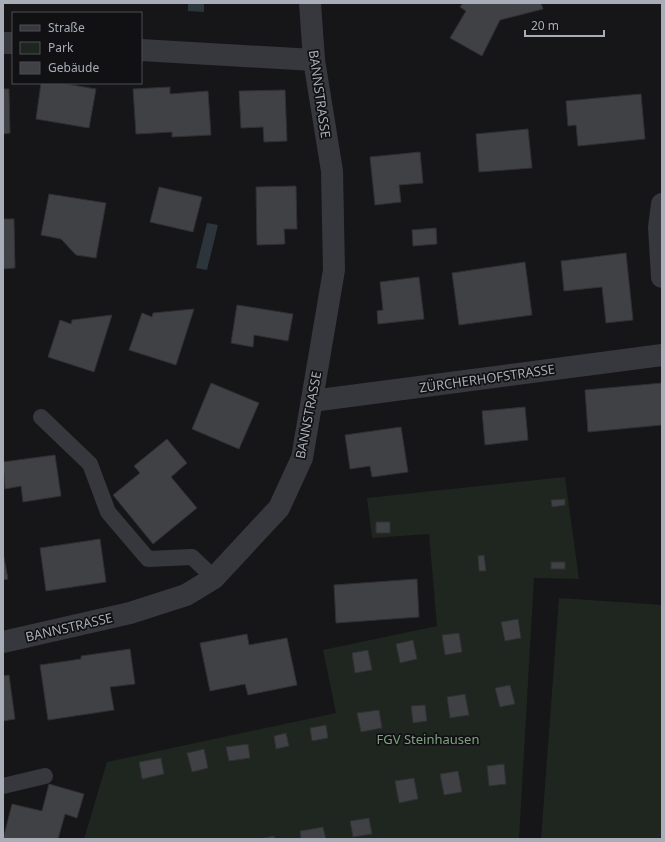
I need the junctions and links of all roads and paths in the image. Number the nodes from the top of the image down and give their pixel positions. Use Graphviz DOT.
graph roads {
  1 [pos="310,3"];
  2 [pos="142,50"];
  3 [pos="314,60"];
  4 [pos="662,204"];
  5 [pos="662,277"];
  6 [pos="662,355"];
  7 [pos="312,401"];
  8 [pos="41,418"];
  9 [pos="214,578"];
  10 [pos="3,642"];
  11 [pos="45,776"];
  12 [pos="3,786"];
  1 -- 3 [label="street, BANNSTRASSE"];
  2 -- 3 [label="street"];
  3 -- 7 [label="street, BANNSTRASSE"];
  4 -- 5 [label="street"];
  6 -- 7 [label="street, ZÜRCHERHOFSTRASSE"];
  7 -- 9 [label="street, BANNSTRASSE"];
  8 -- 9 [label="lane"];
  9 -- 10 [label="street, BANNSTRASSE"];
  11 -- 12 [label="lane"];
}
